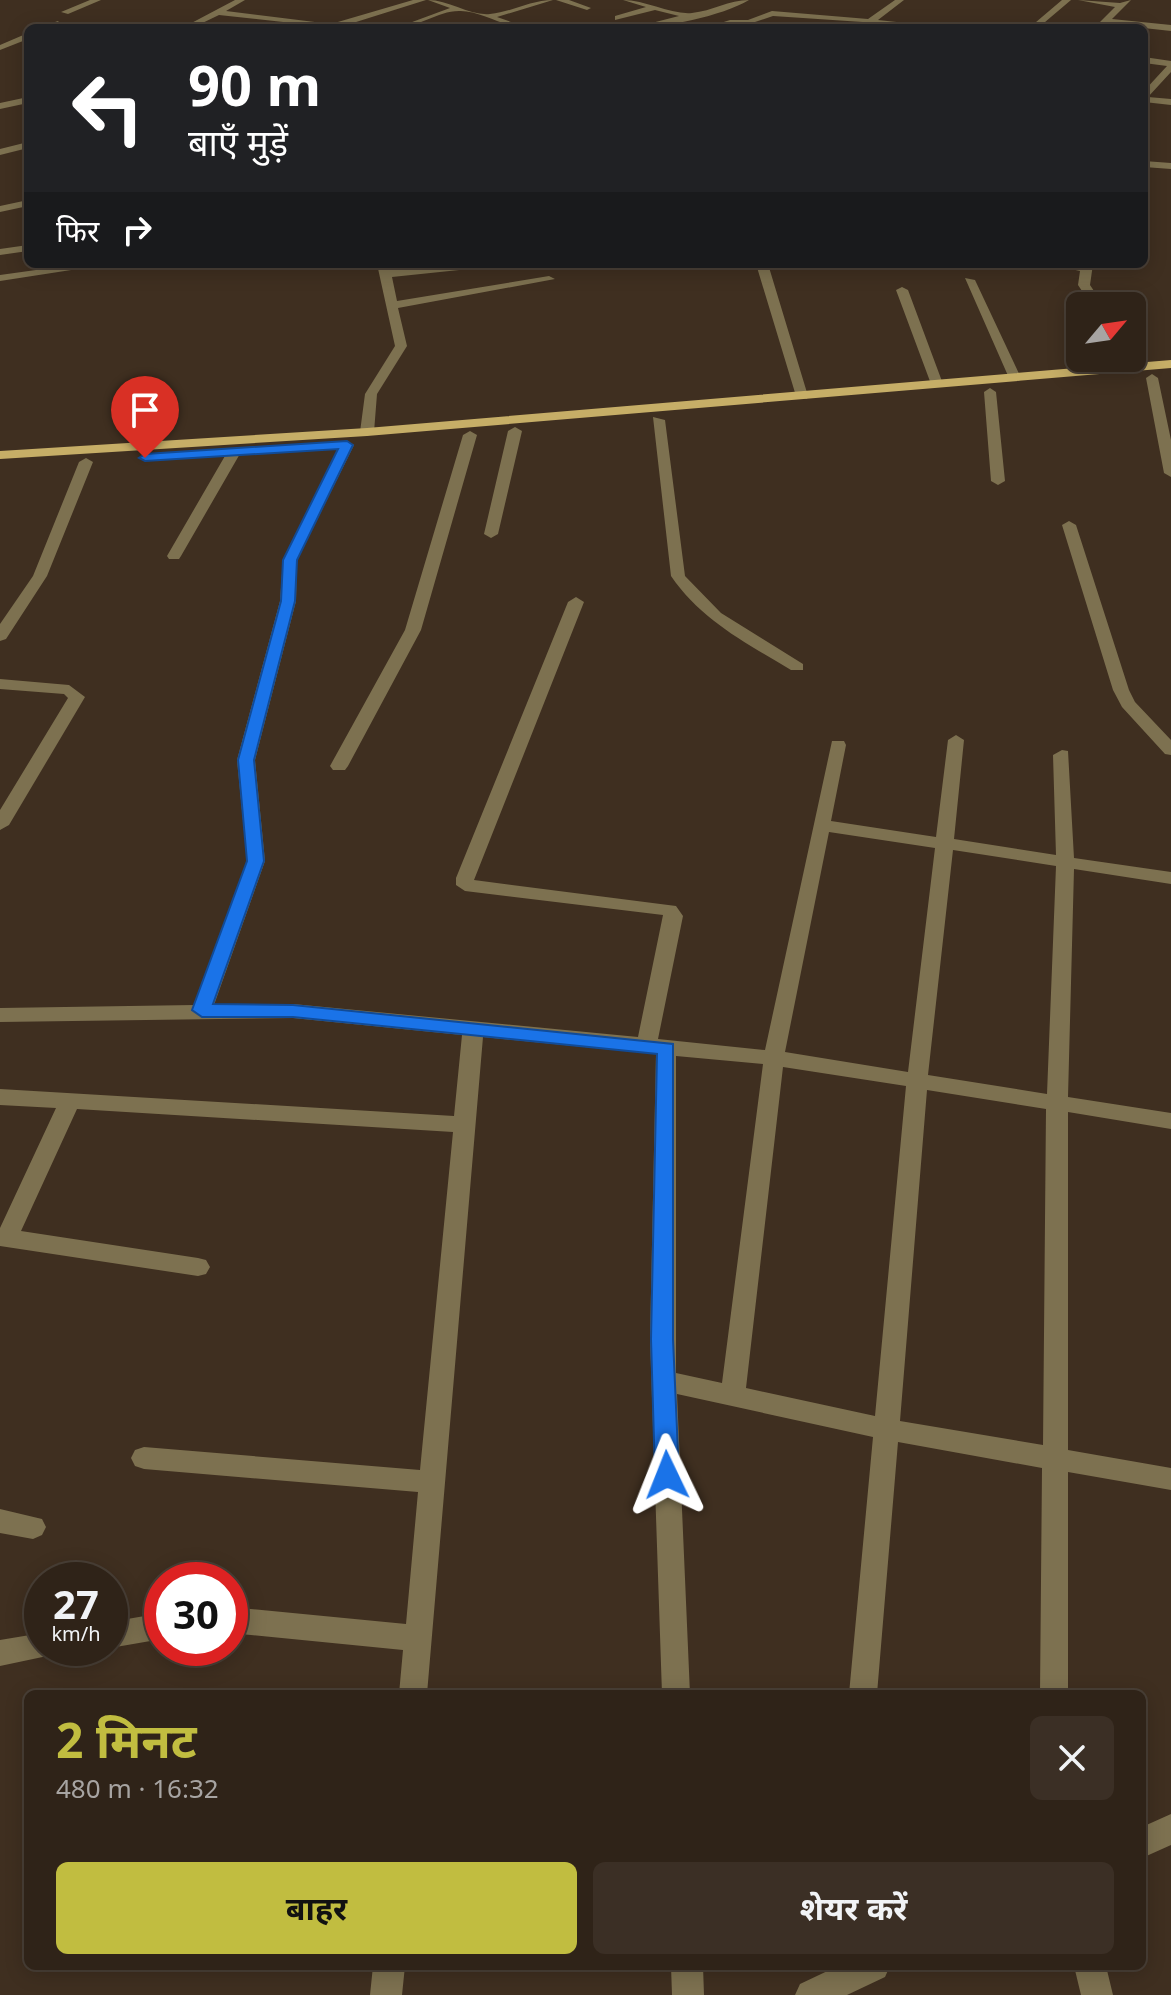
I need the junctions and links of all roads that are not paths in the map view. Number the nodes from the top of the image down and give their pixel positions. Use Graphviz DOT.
graph roads {
  1 [pos="97,0"];
  2 [pos="422,0"];
  3 [pos="432,0"];
  4 [pos="549,0"];
  5 [pos="560,0"];
  6 [pos="627,0"];
  7 [pos="663,0"];
  8 [pos="745,0"];
  9 [pos="900,0"];
  10 [pos="1067,0"];
  11 [pos="1082,0"];
  12 [pos="221,2"];
  13 [pos="238,2"];
  14 [pos="1123,2"];
  15 [pos="651,6"];
  16 [pos="459,8"];
  17 [pos="587,8"];
  18 [pos="65,12"];
  19 [pos="218,12"];
  20 [pos="823,12"];
  21 [pos="691,16"];
  22 [pos="488,17"];
  23 [pos="618,18"];
  24 [pos="426,19"];
  25 [pos="870,21"];
  26 [pos="194,24"];
  27 [pos="295,24"];
  28 [pos="343,24"];
  29 [pos="412,24"];
  30 [pos="437,24"];
  31 [pos="511,24"];
  32 [pos="654,24"];
  33 [pos="738,24"];
  34 [pos="824,24"];
  35 [pos="899,24"];
  36 [pos="1038,24"];
  37 [pos="1102,24"];
  38 [pos="1148,27"];
  39 [pos="1171,28"];
  40 [pos="24,38"];
  41 [pos="4,49"];
  42 [pos="1148,61"];
  43 [pos="1171,65"];
  44 [pos="1148,93"];
  45 [pos="1148,99"];
  46 [pos="24,101"];
  47 [pos="1171,102"];
  48 [pos="0,106"];
  49 [pos="24,146"];
  50 [pos="0,152"];
  51 [pos="1148,164"];
  52 [pos="1171,166"];
  53 [pos="24,205"];
  54 [pos="0,209"];
  55 [pos="24,249"];
  56 [pos="0,252"];
  57 [pos="74,268"];
  58 [pos="406,268"];
  59 [pos="763,268"];
  60 [pos="1087,268"];
  61 [pos="385,269"];
  62 [pos="0,278"];
  63 [pos="549,279"];
  64 [pos="969,280"];
  65 [pos="902,290"];
  66 [pos="1089,292"];
  67 [pos="394,305"];
  68 [pos="1146,363"];
  69 [pos="1171,364"];
  70 [pos="1066,372"];
  71 [pos="1171,377"];
  72 [pos="1015,378"];
  73 [pos="1152,378"];
  74 [pos="937,384"];
  75 [pos="990,392"];
  76 [pos="802,396"];
  77 [pos="658,420"];
  78 [pos="515,431"];
  79 [pos="367,432"];
  80 [pos="470,435"];
  81 [pos="347,445"];
  82 [pos="234,452"];
  83 [pos="0,455"];
  84 [pos="86,462"];
  85 [pos="0,468"];
  86 [pos="1171,473"];
  87 [pos="998,481"];
  88 [pos="1069,525"];
  89 [pos="491,534"];
  90 [pos="174,556"];
  91 [pos="576,602"];
  92 [pos="0,636"];
  93 [pos="797,667"];
  94 [pos="0,684"];
  95 [pos="956,740"];
  96 [pos="838,745"];
  97 [pos="1171,750"];
  98 [pos="1062,755"];
  99 [pos="339,766"];
  100 [pos="0,825"];
  101 [pos="822,825"];
  102 [pos="942,844"];
  103 [pos="1065,863"];
  104 [pos="1171,878"];
  105 [pos="202,1010"];
  106 [pos="0,1015"];
  107 [pos="473,1029"];
  108 [pos="656,1048"];
  109 [pos="774,1058"];
  110 [pos="917,1083"];
  111 [pos="0,1097"];
  112 [pos="70,1101"];
  113 [pos="1057,1103"];
  114 [pos="1171,1121"];
  115 [pos="465,1125"];
  116 [pos="3,1237"];
  117 [pos="198,1267"];
  118 [pos="663,1381"];
  119 [pos="733,1396"];
  120 [pos="886,1429"];
  121 [pos="144,1458"];
  122 [pos="1055,1459"];
  123 [pos="1171,1479"];
  124 [pos="432,1482"];
  125 [pos="0,1521"];
  126 [pos="33,1527"];
  127 [pos="248,1622"];
  128 [pos="418,1638"];
  129 [pos="24,1649"];
  130 [pos="0,1653"];
  131 [pos="413,1690"];
  132 [pos="676,1690"];
  133 [pos="863,1690"];
  134 [pos="1054,1690"];
  135 [pos="1171,1829"];
  136 [pos="1146,1841"];
  137 [pos="389,1970"];
  138 [pos="687,1970"];
  139 [pos="862,1970"];
  140 [pos="1091,1970"];
  141 [pos="830,1981"];
  142 [pos="386,1995"];
  143 [pos="688,1995"];
  144 [pos="1097,1995"];
  1 -- 18 [label="street"];
  2 -- 28 [label="street"];
  3 -- 16 [label="street"];
  4 -- 22 [label="street"];
  5 -- 17 [label="street"];
  6 -- 15 [label="street"];
  7 -- 15 [label="street"];
  8 -- 21 [label="street"];
  9 -- 25 [label="street"];
  10 -- 36 [label="street"];
  11 -- 14 [label="street"];
  12 -- 13 [label="street"];
  13 -- 19 [label="street"];
  14 -- 37 [label="street"];
  15 -- 21 [label="street"];
  15 -- 23 [label="street"];
  16 -- 22 [label="street"];
  16 -- 24 [label="street"];
  19 -- 26 [label="street"];
  19 -- 27 [label="street"];
  20 -- 25 [label="street"];
  20 -- 33 [label="street"];
  20 -- 34 [label="street"];
  21 -- 32 [label="street"];
  22 -- 31 [label="street"];
  24 -- 29 [label="street"];
  24 -- 30 [label="street"];
  25 -- 35 [label="street"];
  38 -- 39 [label="street"];
  40 -- 41 [label="street"];
  42 -- 43 [label="street"];
  43 -- 44 [label="street"];
  45 -- 47 [label="street"];
  46 -- 48 [label="street"];
  49 -- 50 [label="street"];
  51 -- 52 [label="street"];
  53 -- 54 [label="street"];
  55 -- 56 [label="street"];
  57 -- 62 [label="street"];
  58 -- 61 [label="street"];
  59 -- 76 [label="street"];
  60 -- 66 [label="street"];
  61 -- 67 [label="street"];
  63 -- 67 [label="street"];
  64 -- 72 [label="street"];
  65 -- 74 [label="street"];
  67 -- 79 [label="street"];
  68 -- 69 [label="main road"];
  70 -- 72 [label="main road"];
  71 -- 73 [label="main road"];
  72 -- 74 [label="main road"];
  73 -- 75 [label="main road"];
  73 -- 86 [label="street"];
  74 -- 76 [label="main road"];
  75 -- 77 [label="main road"];
  75 -- 87 [label="street"];
  76 -- 79 [label="main road"];
  77 -- 78 [label="main road"];
  77 -- 93 [label="street"];
  78 -- 80 [label="main road"];
  78 -- 89 [label="street"];
  79 -- 83 [label="main road"];
  80 -- 81 [label="main road"];
  80 -- 99 [label="street"];
  81 -- 82 [label="main road"];
  81 -- 105 [label="street"];
  82 -- 84 [label="main road"];
  82 -- 90 [label="street"];
  84 -- 85 [label="main road"];
  84 -- 92 [label="street"];
  88 -- 97 [label="street"];
  91 -- 108 [label="street"];
  94 -- 100 [label="street"];
  95 -- 102 [label="street"];
  96 -- 101 [label="street"];
  98 -- 103 [label="street"];
  101 -- 102 [label="street"];
  101 -- 109 [label="street"];
  102 -- 103 [label="street"];
  102 -- 110 [label="street"];
  103 -- 104 [label="street"];
  103 -- 113 [label="street"];
  105 -- 106 [label="street"];
  105 -- 107 [label="street"];
  107 -- 108 [label="street"];
  107 -- 115 [label="street"];
  108 -- 109 [label="street"];
  108 -- 118 [label="street"];
  109 -- 110 [label="street"];
  109 -- 119 [label="street"];
  110 -- 113 [label="street"];
  110 -- 120 [label="street"];
  111 -- 112 [label="street"];
  112 -- 115 [label="street"];
  112 -- 116 [label="street"];
  113 -- 114 [label="street"];
  113 -- 122 [label="street"];
  115 -- 124 [label="street"];
  116 -- 117 [label="street"];
  118 -- 119 [label="street"];
  118 -- 132 [label="street"];
  119 -- 120 [label="street"];
  120 -- 122 [label="street"];
  120 -- 133 [label="street"];
  121 -- 124 [label="street"];
  122 -- 123 [label="street"];
  122 -- 134 [label="street"];
  124 -- 128 [label="street"];
  125 -- 126 [label="street"];
  127 -- 128 [label="street"];
  128 -- 131 [label="street"];
  129 -- 130 [label="street"];
  135 -- 136 [label="street"];
  137 -- 142 [label="street"];
  138 -- 143 [label="street"];
  139 -- 141 [label="street"];
  140 -- 144 [label="street"];
}
